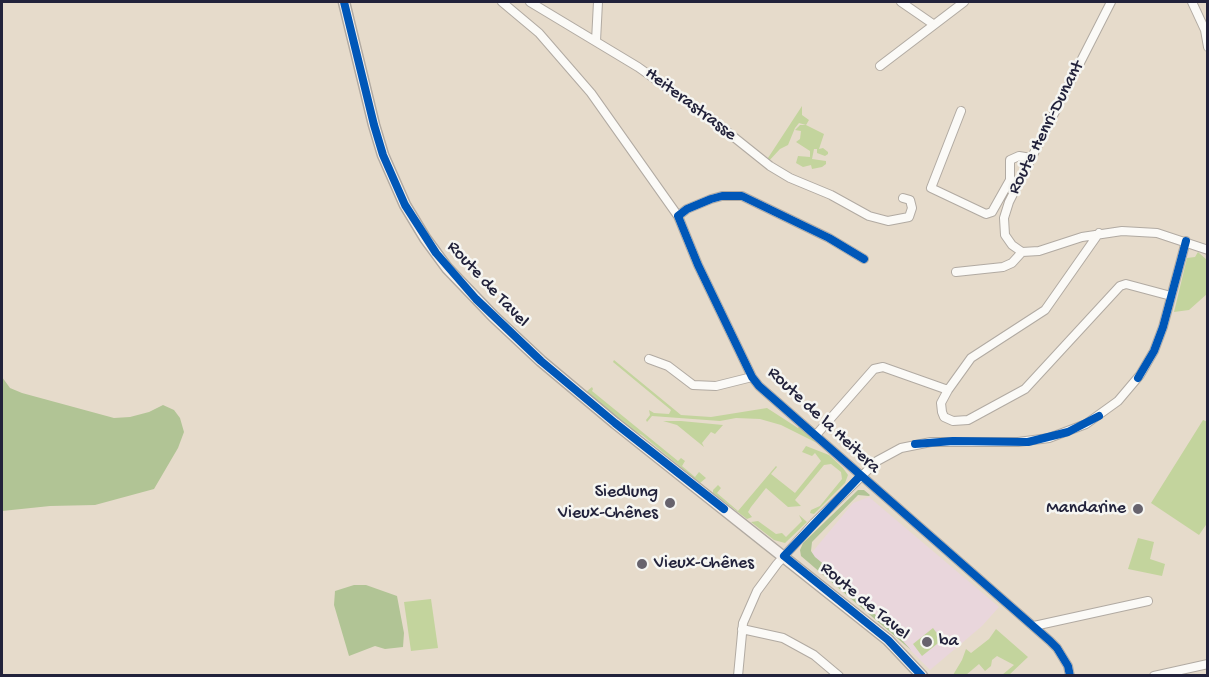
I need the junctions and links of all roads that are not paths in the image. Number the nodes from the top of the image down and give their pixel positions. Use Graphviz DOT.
graph roads {
  1 [pos="344,2"];
  2 [pos="502,2"];
  3 [pos="530,2"];
  4 [pos="598,2"];
  5 [pos="901,2"];
  6 [pos="964,2"];
  7 [pos="1111,2"];
  8 [pos="1192,2"];
  9 [pos="933,24"];
  10 [pos="596,41"];
  11 [pos="1208,46"];
  12 [pos="880,66"];
  13 [pos="961,111"];
  14 [pos="1032,158"];
  15 [pos="903,198"];
  16 [pos="678,216"];
  17 [pos="1099,233"];
  18 [pos="1186,241"];
  19 [pos="1208,250"];
  20 [pos="1022,252"];
  21 [pos="864,259"];
  22 [pos="956,272"];
  23 [pos="1171,296"];
  24 [pos="649,359"];
  25 [pos="752,377"];
  26 [pos="948,390"];
  27 [pos="816,435"];
  28 [pos="860,476"];
  29 [pos="784,556"];
  30 [pos="1148,601"];
  31 [pos="1034,626"];
  32 [pos="742,629"];
  33 [pos="1208,664"];
  34 [pos="738,675"];
  35 [pos="839,675"];
  36 [pos="922,675"];
  37 [pos="1070,675"];
  38 [pos="1154,675"];
  1 -- 29 [label="main road, Route de Tavel"];
  2 -- 16 [label="street"];
  3 -- 10 [label="street, Heiterastrasse"];
  4 -- 10 [label="street"];
  5 -- 9 [label="street"];
  6 -- 9 [label="street"];
  7 -- 14 [label="street, Route Henri-Dunant"];
  8 -- 11 [label="street"];
  9 -- 12 [label="street"];
  10 -- 15 [label="street, Heiterastrasse"];
  13 -- 14 [label="street"];
  14 -- 20 [label="street, Route Henri-Dunant"];
  16 -- 21 [label="street"];
  16 -- 25 [label="street, Route de la Heitera"];
  17 -- 18 [label="street"];
  17 -- 20 [label="street"];
  17 -- 26 [label="street"];
  18 -- 19 [label="street"];
  18 -- 23 [label="street"];
  20 -- 22 [label="street"];
  23 -- 26 [label="street"];
  23 -- 28 [label="street"];
  24 -- 25 [label="street"];
  25 -- 27 [label="street, Route de la Heitera"];
  26 -- 27 [label="street"];
  27 -- 28 [label="street, Route de la Heitera"];
  28 -- 29 [label="street"];
  28 -- 31 [label="street, Route de la Heitera"];
  29 -- 32 [label="street"];
  29 -- 36 [label="main road, Route de Tavel"];
  30 -- 31 [label="street"];
  31 -- 37 [label="street, Route de la Heitera"];
  32 -- 34 [label="street"];
  32 -- 35 [label="street"];
  33 -- 38 [label="street"];
}
